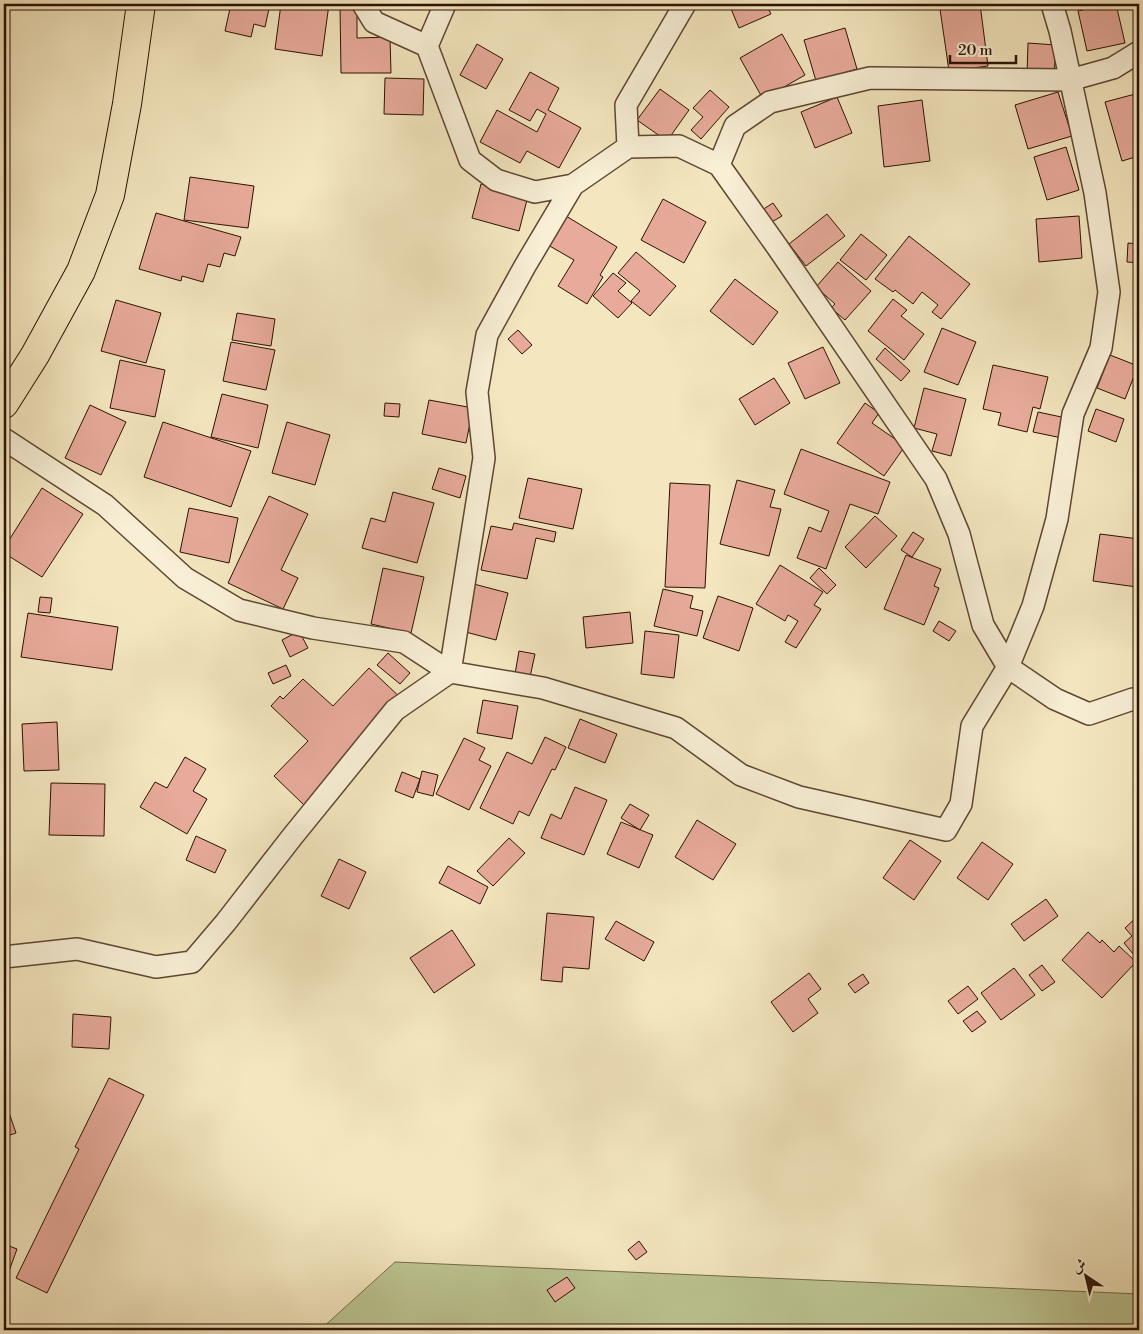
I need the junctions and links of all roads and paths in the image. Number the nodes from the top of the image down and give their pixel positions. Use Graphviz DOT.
graph roads {
  1 [pos="141,4"];
  2 [pos="363,4"];
  3 [pos="445,4"];
  4 [pos="685,4"];
  5 [pos="1052,4"];
  6 [pos="427,46"];
  7 [pos="1139,52"];
  8 [pos="1070,80"];
  9 [pos="628,147"];
  10 [pos="718,165"];
  11 [pos="573,185"];
  12 [pos="4,404"];
  13 [pos="4,438"];
  14 [pos="1008,667"];
  15 [pos="450,672"];
  16 [pos="1139,699"];
  17 [pos="4,957"];
  1 -- 12 [label="main road"];
  2 -- 6 [label="street"];
  3 -- 6 [label="street"];
  4 -- 9 [label="street"];
  5 -- 8 [label="street"];
  6 -- 11 [label="street"];
  7 -- 8 [label="street"];
  8 -- 10 [label="street"];
  8 -- 14 [label="street"];
  9 -- 10 [label="street"];
  9 -- 11 [label="street"];
  10 -- 14 [label="street"];
  11 -- 15 [label="street"];
  13 -- 15 [label="street"];
  14 -- 15 [label="street"];
  14 -- 16 [label="street"];
  15 -- 17 [label="street"];
}
